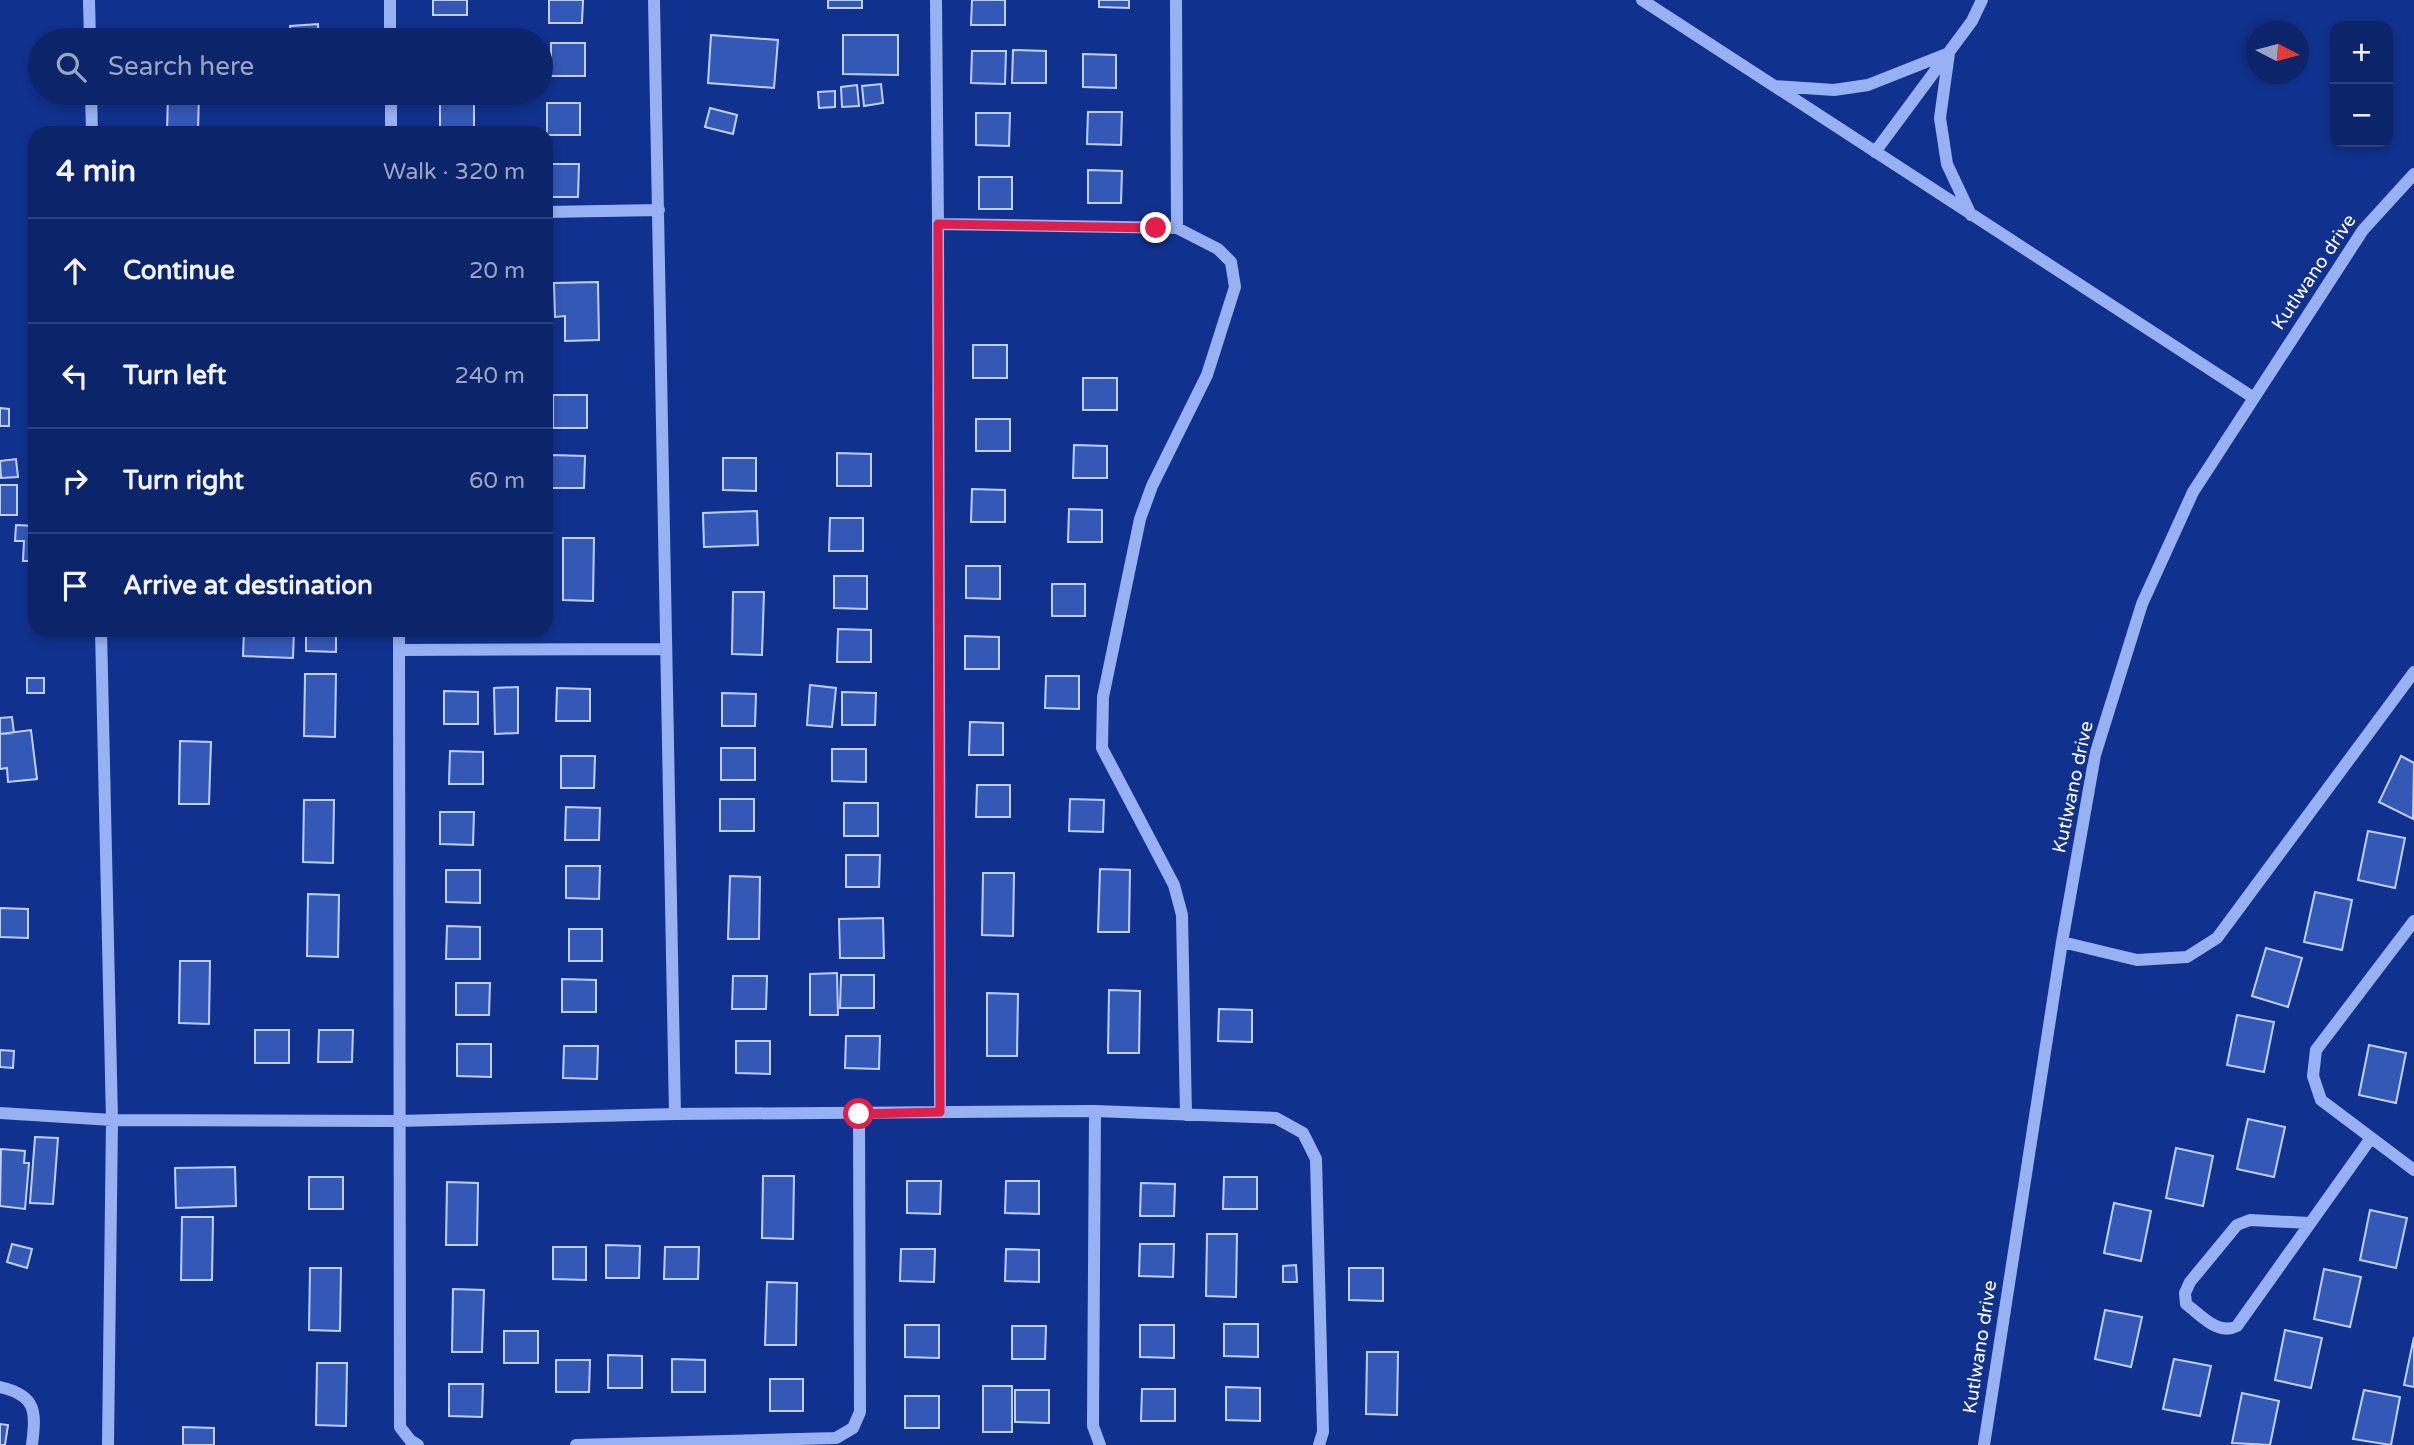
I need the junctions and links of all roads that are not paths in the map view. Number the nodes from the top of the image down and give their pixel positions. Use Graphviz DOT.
graph roads {
  1 [pos="89,0"];
  2 [pos="390,0"];
  3 [pos="654,0"];
  4 [pos="936,0"];
  5 [pos="1176,0"];
  6 [pos="1642,0"];
  7 [pos="1982,0"];
  8 [pos="90,28"];
  9 [pos="390,28"];
  10 [pos="1949,53"];
  11 [pos="1774,86"];
  12 [pos="91,105"];
  13 [pos="391,105"];
  14 [pos="92,126"];
  15 [pos="391,126"];
  16 [pos="1875,152"];
  17 [pos="2414,174"];
  18 [pos="659,210"];
  19 [pos="553,212"];
  20 [pos="1972,215"];
  21 [pos="938,224"];
  22 [pos="1177,228"];
  23 [pos="2254,398"];
  24 [pos="101,637"];
  25 [pos="399,637"];
  26 [pos="666,649"];
  27 [pos="399,650"];
  28 [pos="2414,672"];
  29 [pos="2414,921"];
  30 [pos="2062,942"];
  31 [pos="1096,1111"];
  32 [pos="940,1112"];
  33 [pos="0,1113"];
  34 [pos="675,1114"];
  35 [pos="859,1114"];
  36 [pos="1186,1115"];
  37 [pos="112,1120"];
  38 [pos="398,1121"];
  39 [pos="2371,1138"];
  40 [pos="2414,1170"];
  41 [pos="2309,1223"];
  42 [pos="0,1387"];
  43 [pos="32,1445"];
  44 [pos="108,1445"];
  45 [pos="418,1445"];
  46 [pos="576,1445"];
  47 [pos="1100,1445"];
  48 [pos="1319,1445"];
  49 [pos="1984,1445"];
  1 -- 8 [label="street"];
  2 -- 9 [label="street"];
  3 -- 18 [label="street"];
  4 -- 21 [label="street"];
  5 -- 22 [label="street"];
  6 -- 11 [label="street"];
  7 -- 10 [label="street"];
  10 -- 11 [label="street"];
  10 -- 16 [label="street"];
  10 -- 20 [label="street"];
  11 -- 16 [label="street"];
  12 -- 14 [label="street"];
  13 -- 15 [label="street"];
  16 -- 20 [label="street"];
  17 -- 23 [label="street, Kutlwano drive"];
  18 -- 19 [label="street"];
  18 -- 26 [label="street"];
  20 -- 23 [label="street"];
  21 -- 22 [label="street"];
  21 -- 32 [label="street"];
  22 -- 36 [label="street"];
  23 -- 30 [label="street, Kutlwano drive"];
  24 -- 37 [label="street"];
  25 -- 27 [label="street"];
  26 -- 27 [label="street"];
  26 -- 34 [label="street"];
  27 -- 38 [label="street"];
  28 -- 30 [label="street"];
  29 -- 39 [label="street"];
  30 -- 49 [label="street, Kutlwano drive"];
  31 -- 32 [label="street"];
  31 -- 36 [label="street"];
  31 -- 47 [label="street"];
  32 -- 35 [label="street"];
  33 -- 37 [label="street"];
  34 -- 35 [label="street"];
  34 -- 38 [label="street"];
  35 -- 46 [label="street"];
  36 -- 48 [label="street"];
  37 -- 38 [label="street"];
  37 -- 44 [label="street"];
  38 -- 45 [label="street"];
  39 -- 40 [label="street"];
  39 -- 41 [label="street"];
  41 -- 41 [label="street"];
  42 -- 43 [label="street"];
}
